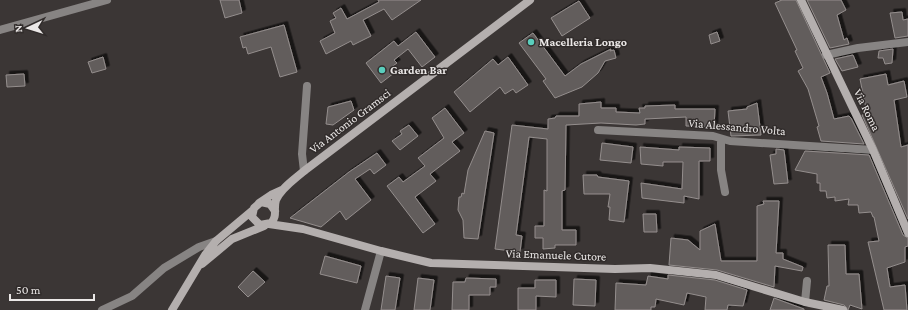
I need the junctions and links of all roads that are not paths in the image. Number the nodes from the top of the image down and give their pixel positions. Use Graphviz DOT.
graph roads {
  1 [pos="107,0"];
  2 [pos="530,0"];
  3 [pos="801,0"];
  4 [pos="0,30"];
  5 [pos="908,42"];
  6 [pos="826,55"];
  7 [pos="307,86"];
  8 [pos="598,130"];
  9 [pos="721,139"];
  10 [pos="873,150"];
  11 [pos="304,171"];
  12 [pos="282,190"];
  13 [pos="725,192"];
  14 [pos="259,203"];
  15 [pos="253,210"];
  16 [pos="275,211"];
  17 [pos="266,225"];
  18 [pos="908,233"];
  19 [pos="216,241"];
  20 [pos="381,251"];
  21 [pos="196,270"];
  22 [pos="807,281"];
  23 [pos="805,302"];
  24 [pos="102,310"];
  25 [pos="172,310"];
  26 [pos="365,310"];
  27 [pos="842,310"];
  1 -- 4 [label="street"];
  2 -- 11 [label="main road, Via Antonio Gramsci"];
  3 -- 6 [label="main road, Via Roma"];
  5 -- 6 [label="street"];
  6 -- 10 [label="main road, Via Roma"];
  7 -- 11 [label="street"];
  8 -- 9 [label="street, Via Alessandro Volta"];
  9 -- 10 [label="street, Via Alessandro Volta"];
  9 -- 13 [label="street"];
  10 -- 18 [label="main road, Via Roma"];
  11 -- 12 [label="main road, Via Antonio Gramsci"];
  12 -- 14 [label="main road, Via Antonio Gramsci"];
  12 -- 16 [label="main road"];
  14 -- 15 [label="main road"];
  14 -- 16 [label="main road"];
  15 -- 17 [label="main road"];
  15 -- 19 [label="main road"];
  16 -- 17 [label="main road"];
  17 -- 20 [label="main road, Via Emanuele Cutore"];
  17 -- 21 [label="main road"];
  19 -- 21 [label="main road"];
  19 -- 24 [label="street"];
  20 -- 23 [label="main road, Via Emanuele Cutore"];
  20 -- 26 [label="street"];
  21 -- 25 [label="main road"];
  22 -- 23 [label="street"];
  23 -- 27 [label="main road, Via Emanuele Cutore"];
}
